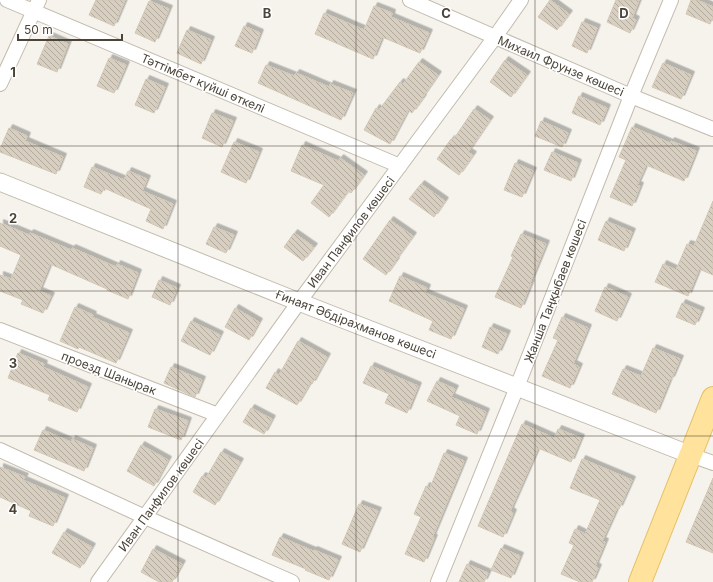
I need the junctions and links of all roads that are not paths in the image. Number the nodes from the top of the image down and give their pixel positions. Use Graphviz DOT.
graph roads {
  1 [pos="7,0"];
  2 [pos="410,0"];
  3 [pos="521,0"];
  4 [pos="671,0"];
  5 [pos="37,6"];
  6 [pos="495,37"];
  7 [pos="0,84"];
  8 [pos="631,96"];
  9 [pos="713,129"];
  10 [pos="400,166"];
  11 [pos="0,182"];
  12 [pos="299,302"];
  13 [pos="0,330"];
  14 [pos="518,387"];
  15 [pos="713,398"];
  16 [pos="218,415"];
  17 [pos="0,450"];
  18 [pos="691,455"];
  19 [pos="713,463"];
  20 [pos="145,517"];
  21 [pos="98,582"];
  22 [pos="292,582"];
  23 [pos="438,582"];
  24 [pos="640,582"];
  1 -- 5 [label="street, Тәттімбет күйші өткелі"];
  2 -- 6 [label="street, Михаил Фрунзе көшесі"];
  3 -- 6 [label="street, Иван Панфилов көшесі"];
  4 -- 8 [label="street, Жанша Таңқыбаев көшесі"];
  5 -- 7 [label="street"];
  5 -- 10 [label="street, Тәттімбет күйші өткелі"];
  6 -- 8 [label="street, Михаил Фрунзе көшесі"];
  6 -- 10 [label="street, Иван Панфилов көшесі"];
  8 -- 9 [label="street, Михаил Фрунзе көшесі"];
  8 -- 14 [label="street, Жанша Таңқыбаев көшесі"];
  10 -- 12 [label="street, Иван Панфилов көшесі"];
  11 -- 12 [label="street, Ғинаят Әбдірахманов көшесі"];
  12 -- 14 [label="street, Ғинаят Әбдірахманов көшесі"];
  12 -- 16 [label="street, Иван Панфилов көшесі"];
  13 -- 16 [label="street, проезд Шанырак"];
  14 -- 18 [label="street, Ғинаят Әбдірахманов көшесі"];
  14 -- 23 [label="street, Жанша Таңқыбаев көшесі"];
  15 -- 18 [label="main road"];
  16 -- 20 [label="street, Иван Панфилов көшесі"];
  17 -- 20 [label="street"];
  18 -- 19 [label="street, Ғинаят Әбдірахманов көшесі"];
  18 -- 24 [label="main road"];
  20 -- 21 [label="street, Иван Панфилов көшесі"];
  20 -- 22 [label="street"];
}
